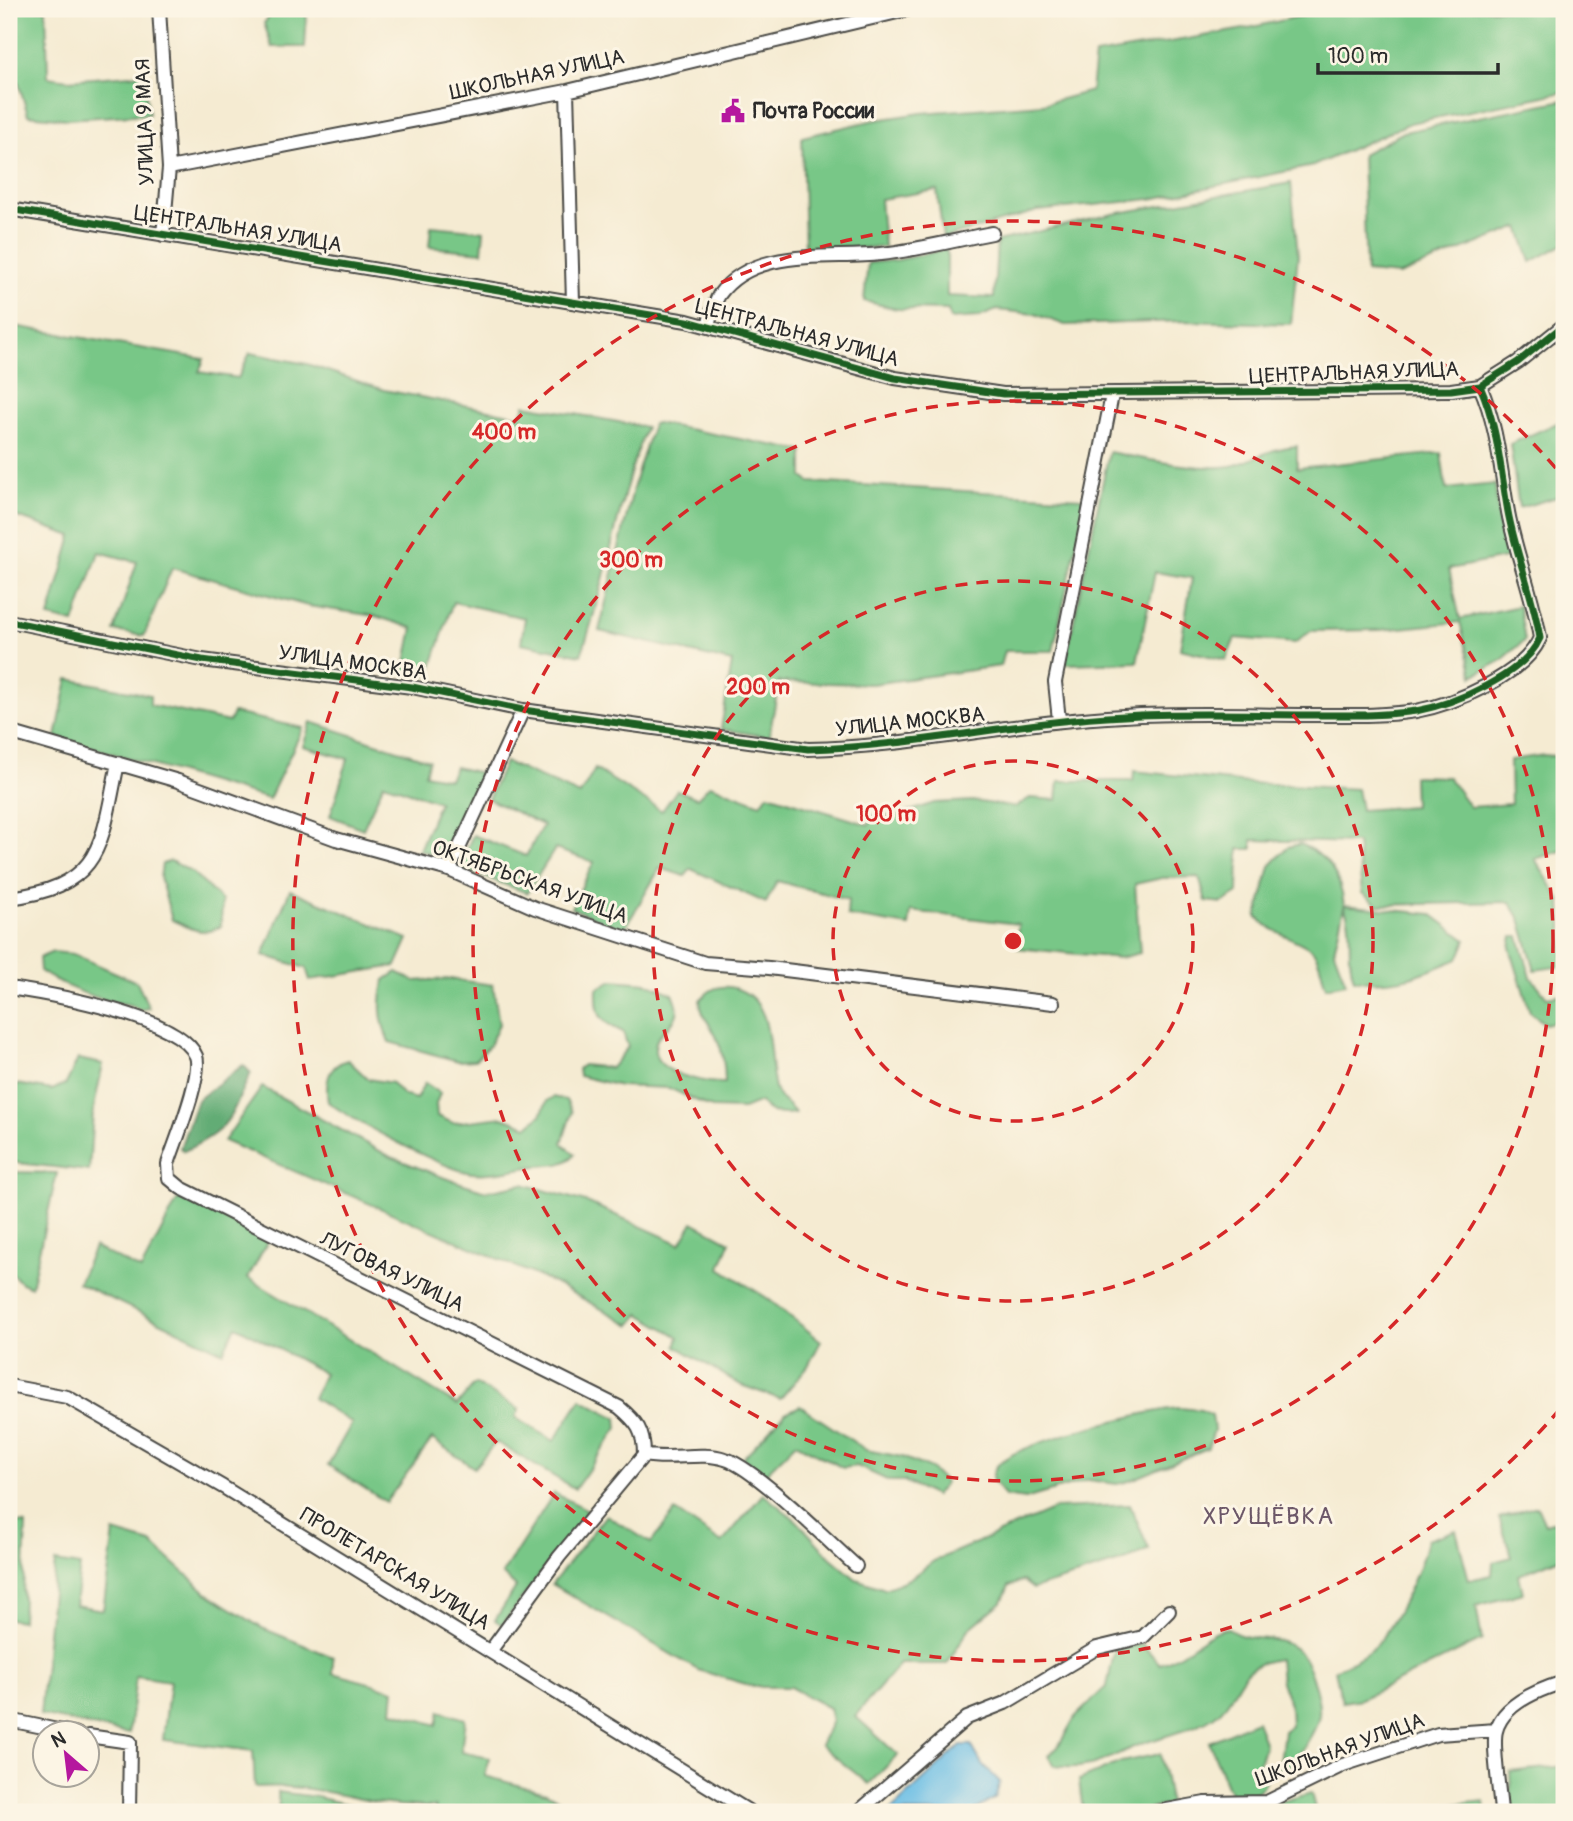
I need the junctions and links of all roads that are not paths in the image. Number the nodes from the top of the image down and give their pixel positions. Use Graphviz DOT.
graph roads {
  1 [pos="159,9"];
  2 [pos="909,9"];
  3 [pos="567,92"];
  4 [pos="169,168"];
  5 [pos="9,209"];
  6 [pos="992,233"];
  7 [pos="163,235"];
  8 [pos="573,302"];
  9 [pos="1564,325"];
  10 [pos="708,326"];
  11 [pos="1480,386"];
  12 [pos="1112,395"];
  13 [pos="9,621"];
  14 [pos="523,710"];
  15 [pos="1059,720"];
  16 [pos="9,732"];
  17 [pos="118,763"];
  18 [pos="449,870"];
  19 [pos="9,898"];
  20 [pos="9,989"];
  21 [pos="1053,1003"];
  22 [pos="9,1385"];
  23 [pos="644,1455"];
  24 [pos="856,1566"];
  25 [pos="1169,1611"];
  26 [pos="491,1650"];
  27 [pos="1564,1682"];
  28 [pos="9,1720"];
  29 [pos="32,1725"];
  30 [pos="1496,1730"];
  31 [pos="102,1738"];
  32 [pos="129,1812"];
  33 [pos="750,1812"];
  34 [pos="858,1812"];
  35 [pos="1156,1812"];
  36 [pos="1501,1812"];
  1 -- 4 [label="street, УЛИЦА 9 МАЯ"];
  2 -- 3 [label="street, ШКОЛЬНАЯ УЛИЦА"];
  3 -- 4 [label="street, ШКОЛЬНАЯ УЛИЦА"];
  3 -- 8 [label="street"];
  4 -- 7 [label="street, УЛИЦА 9 МАЯ"];
  5 -- 7 [label="street, ЦЕНТРАЛЬНАЯ УЛИЦА"];
  6 -- 10 [label="street"];
  7 -- 8 [label="street, ЦЕНТРАЛЬНАЯ УЛИЦА"];
  8 -- 10 [label="street, ЦЕНТРАЛЬНАЯ УЛИЦА"];
  9 -- 11 [label="street, ЦЕНТРАЛЬНАЯ УЛИЦА"];
  10 -- 12 [label="street, ЦЕНТРАЛЬНАЯ УЛИЦА"];
  11 -- 12 [label="street, ЦЕНТРАЛЬНАЯ УЛИЦА"];
  11 -- 15 [label="street, УЛИЦА МОСКВА"];
  12 -- 15 [label="street"];
  13 -- 14 [label="street, УЛИЦА МОСКВА"];
  14 -- 15 [label="street, УЛИЦА МОСКВА"];
  14 -- 18 [label="street"];
  16 -- 17 [label="street, ОКТЯБРЬСКАЯ УЛИЦА"];
  17 -- 18 [label="street, ОКТЯБРЬСКАЯ УЛИЦА"];
  17 -- 19 [label="street"];
  18 -- 21 [label="street, ОКТЯБРЬСКАЯ УЛИЦА"];
  20 -- 23 [label="street, ЛУГОВАЯ УЛИЦА"];
  22 -- 26 [label="street, ПРОЛЕТАРСКАЯ УЛИЦА"];
  23 -- 24 [label="street"];
  23 -- 26 [label="street"];
  25 -- 34 [label="street"];
  26 -- 33 [label="street, ПРОЛЕТАРСКАЯ УЛИЦА"];
  27 -- 30 [label="street"];
  28 -- 29 [label="street"];
  30 -- 35 [label="street, ШКОЛЬНАЯ УЛИЦА"];
  30 -- 36 [label="street"];
  31 -- 32 [label="street"];
}
